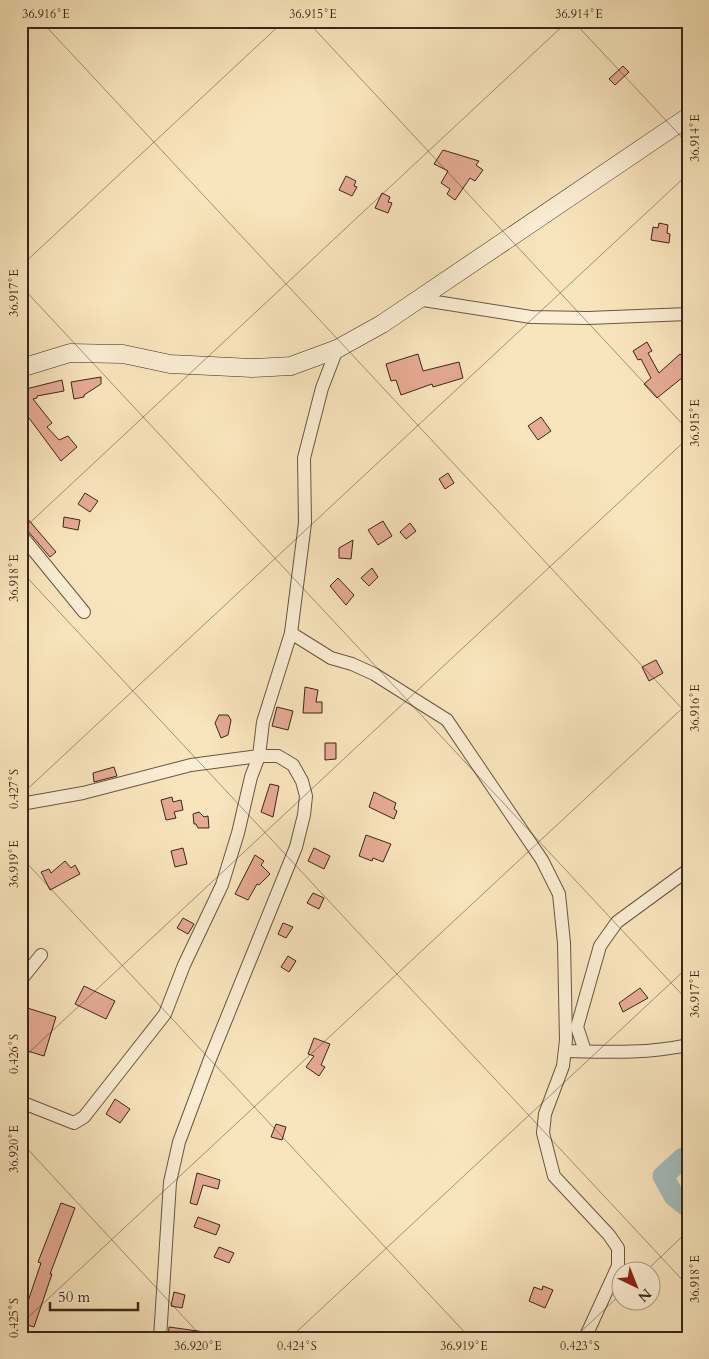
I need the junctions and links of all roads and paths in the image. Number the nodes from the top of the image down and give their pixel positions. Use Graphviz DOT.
graph roads {
  1 [pos="688,117"];
  2 [pos="417,299"];
  3 [pos="688,314"];
  4 [pos="337,350"];
  5 [pos="21,368"];
  6 [pos="21,535"];
  7 [pos="84,612"];
  8 [pos="291,633"];
  9 [pos="260,756"];
  10 [pos="21,804"];
  11 [pos="688,870"];
  12 [pos="41,955"];
  13 [pos="21,980"];
  14 [pos="688,1045"];
  15 [pos="564,1051"];
  16 [pos="585,1051"];
  17 [pos="21,1102"];
  18 [pos="160,1338"];
  19 [pos="585,1338"];
  1 -- 2 [label="street"];
  2 -- 3 [label="street"];
  2 -- 4 [label="street"];
  4 -- 5 [label="street"];
  4 -- 8 [label="street"];
  6 -- 7 [label="street"];
  8 -- 9 [label="street"];
  8 -- 15 [label="street"];
  9 -- 10 [label="street"];
  9 -- 17 [label="street"];
  9 -- 18 [label="street"];
  11 -- 16 [label="street"];
  12 -- 13 [label="street"];
  14 -- 16 [label="street"];
  15 -- 16 [label="street"];
  15 -- 19 [label="street"];
}
